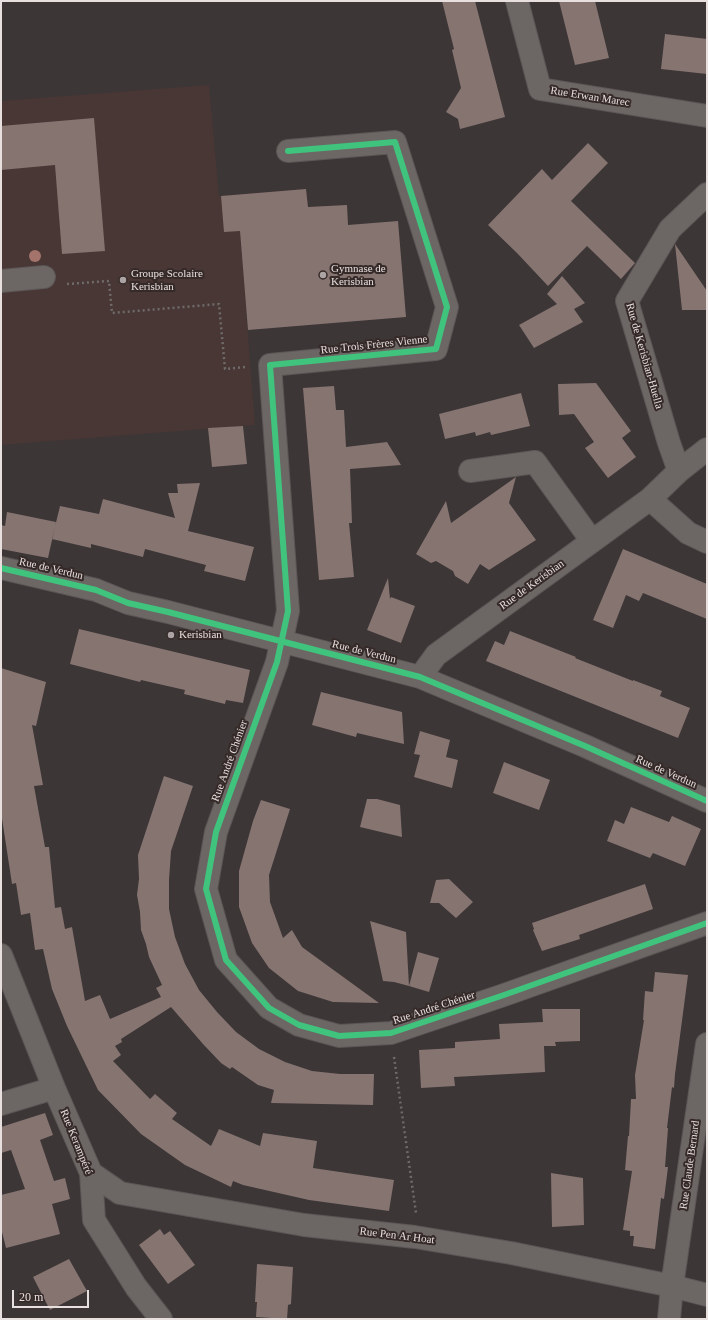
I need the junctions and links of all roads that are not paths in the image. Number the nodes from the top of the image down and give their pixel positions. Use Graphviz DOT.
graph roads {
  1 [pos="517,1"];
  2 [pos="707,116"];
  3 [pos="288,150"];
  4 [pos="707,194"];
  5 [pos="1,281"];
  6 [pos="53,281"];
  7 [pos="707,448"];
  8 [pos="470,471"];
  9 [pos="679,471"];
  10 [pos="650,499"];
  11 [pos="592,541"];
  12 [pos="707,542"];
  13 [pos="1,568"];
  14 [pos="281,642"];
  15 [pos="420,677"];
  16 [pos="707,801"];
  17 [pos="707,923"];
  18 [pos="1,955"];
  19 [pos="707,1044"];
  20 [pos="54,1088"];
  21 [pos="1,1104"];
  22 [pos="91,1173"];
  23 [pos="672,1286"];
  24 [pos="707,1295"];
  25 [pos="161,1319"];
  26 [pos="669,1319"];
  1 -- 2 [label="street, Rue Erwan Marec"];
  3 -- 14 [label="street, Rue Trois Frères Vienne"];
  4 -- 9 [label="street, Rue de Kerisbian-Huella"];
  5 -- 6 [label="street"];
  7 -- 9 [label="street, Rue de Kerisbian"];
  8 -- 11 [label="street"];
  9 -- 10 [label="street, Rue de Kerisbian"];
  10 -- 11 [label="street, Rue de Kerisbian"];
  10 -- 12 [label="street"];
  11 -- 15 [label="street, Rue de Kerisbian"];
  13 -- 14 [label="street, Rue de Verdun"];
  14 -- 15 [label="street, Rue de Verdun"];
  14 -- 17 [label="street, Rue André Chénier"];
  15 -- 16 [label="street, Rue de Verdun"];
  18 -- 20 [label="street, Rue Kerampéré"];
  19 -- 23 [label="street, Rue Claude Bernard"];
  20 -- 21 [label="street"];
  20 -- 22 [label="street, Rue Kerampéré"];
  22 -- 23 [label="street, Rue Pen Ar Hoat"];
  22 -- 25 [label="street, Rue Kerampéré"];
  23 -- 24 [label="street, Rue Pen Ar Hoat"];
  23 -- 26 [label="street, Rue Claude Bernard"];
}
